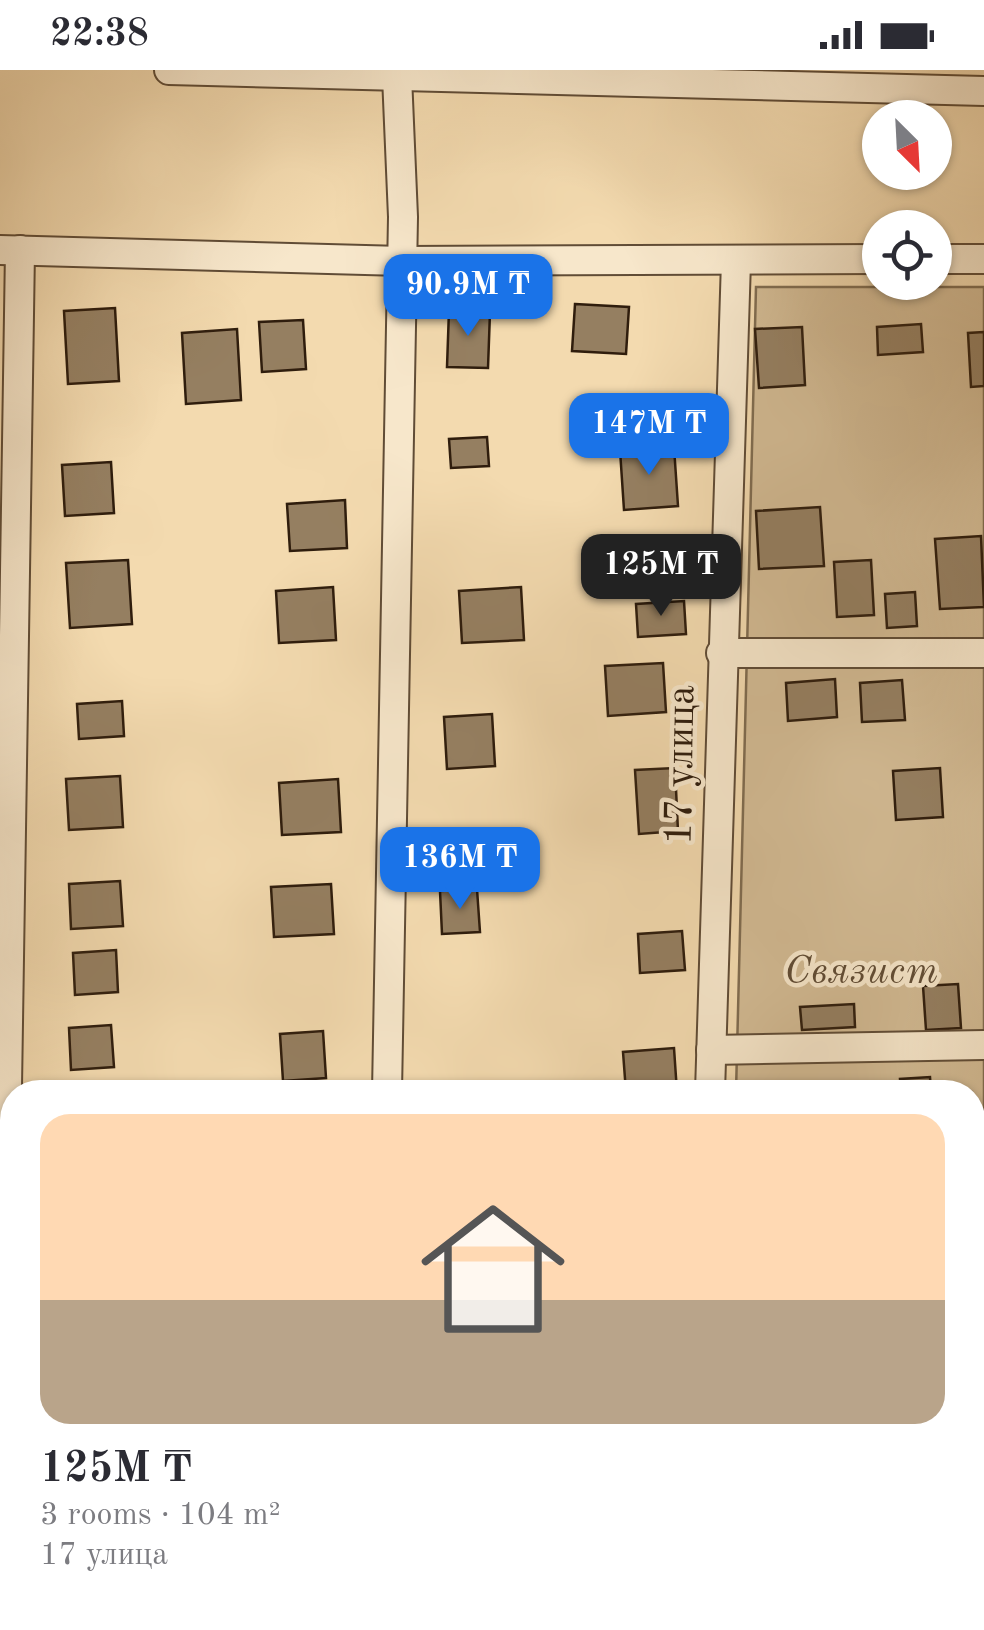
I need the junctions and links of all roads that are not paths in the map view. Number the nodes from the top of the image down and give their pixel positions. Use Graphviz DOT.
graph roads {
  1 [pos="169,70"];
  2 [pos="398,76"];
  3 [pos="984,91"];
  4 [pos="10,250"];
  5 [pos="984,258"];
  6 [pos="952,259"];
  7 [pos="736,260"];
  8 [pos="862,260"];
  9 [pos="402,261"];
  10 [pos="722,652"];
  11 [pos="984,653"];
  12 [pos="984,1045"];
  13 [pos="711,1050"];
  14 [pos="4,1080"];
  15 [pos="387,1080"];
  16 [pos="710,1080"];
  1 -- 2 [label="street"];
  2 -- 3 [label="street"];
  2 -- 9 [label="street"];
  4 -- 9 [label="street"];
  4 -- 14 [label="street"];
  5 -- 6 [label="street"];
  7 -- 8 [label="street"];
  7 -- 9 [label="street"];
  7 -- 10 [label="street, 17 улица"];
  9 -- 15 [label="street"];
  10 -- 11 [label="street"];
  10 -- 13 [label="street, 17 улица"];
  12 -- 13 [label="street"];
  13 -- 16 [label="street, 17 улица"];
}
